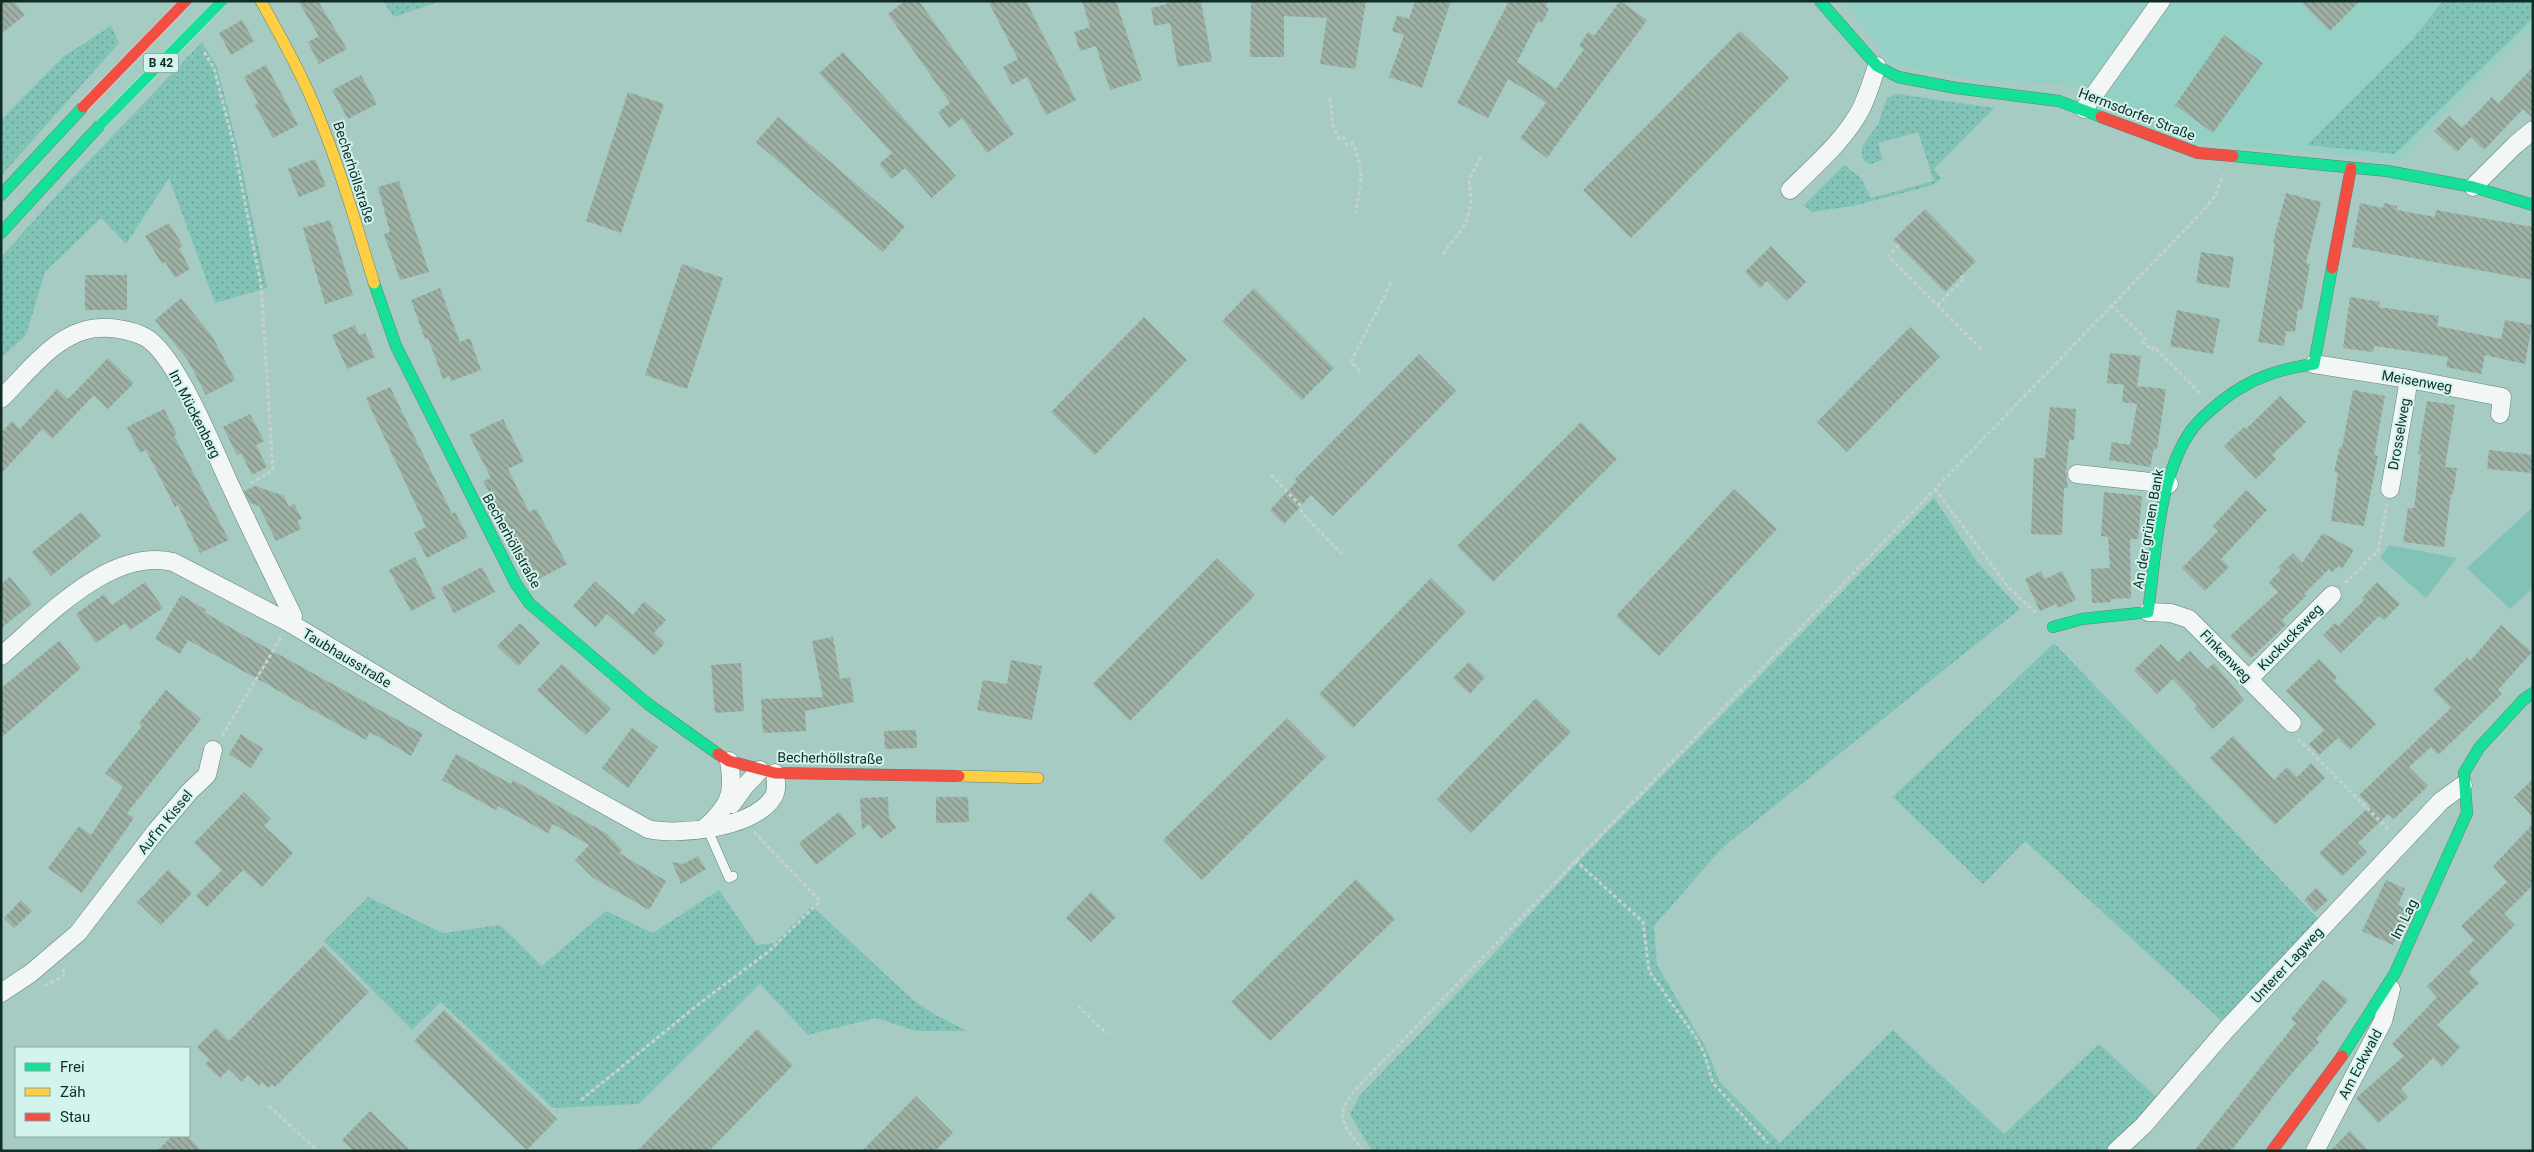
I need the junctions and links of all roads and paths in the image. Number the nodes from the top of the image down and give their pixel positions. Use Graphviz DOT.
graph roads {
  1 [pos="186,1"];
  2 [pos="222,1"];
  3 [pos="261,1"];
  4 [pos="1820,1"];
  5 [pos="2161,1"];
  6 [pos="199,45"];
  7 [pos="1877,66"];
  8 [pos="1330,98"];
  9 [pos="2084,109"];
  10 [pos="2533,130"];
  11 [pos="1482,155"];
  12 [pos="2227,157"];
  13 [pos="2351,168"];
  14 [pos="2472,187"];
  15 [pos="1790,190"];
  16 [pos="1,195"];
  17 [pos="2533,205"];
  18 [pos="1355,213"];
  19 [pos="1,233"];
  20 [pos="1899,246"];
  21 [pos="1443,254"];
  22 [pos="1961,276"];
  23 [pos="1392,281"];
  24 [pos="1937,305"];
  25 [pos="2110,305"];
  26 [pos="1982,350"];
  27 [pos="2314,364"];
  28 [pos="1360,371"];
  29 [pos="2409,379"];
  30 [pos="1,399"];
  31 [pos="2214,408"];
  32 [pos="2500,414"];
  33 [pos="2077,474"];
  34 [pos="1271,475"];
  35 [pos="2168,484"];
  36 [pos="1935,489"];
  37 [pos="2390,489"];
  38 [pos="234,493"];
  39 [pos="1342,554"];
  40 [pos="2332,595"];
  41 [pos="2148,612"];
  42 [pos="290,623"];
  43 [pos="2053,627"];
  44 [pos="1,656"];
  45 [pos="2249,679"];
  46 [pos="2533,693"];
  47 [pos="2292,723"];
  48 [pos="213,750"];
  49 [pos="730,761"];
  50 [pos="768,772"];
  51 [pos="1038,778"];
  52 [pos="2463,785"];
  53 [pos="723,811"];
  54 [pos="742,819"];
  55 [pos="705,828"];
  56 [pos="2389,830"];
  57 [pos="1575,860"];
  58 [pos="733,876"];
  59 [pos="2394,974"];
  60 [pos="1,993"];
  61 [pos="1078,1006"];
  62 [pos="1107,1034"];
  63 [pos="581,1100"];
  64 [pos="269,1106"];
  65 [pos="1768,1143"];
  66 [pos="318,1151"];
  67 [pos="1363,1151"];
  68 [pos="2116,1151"];
  69 [pos="2272,1151"];
  70 [pos="2315,1151"];
  1 -- 16 [label="main road, B 42, bridge"];
  2 -- 19 [label="main road, B 42, bridge"];
  3 -- 49 [label="main road, Becherhöllstraße"];
  4 -- 7 [label="main road, Hermsdorfer Straße"];
  5 -- 9 [label="street"];
  6 -- 38 [label="path"];
  7 -- 9 [label="main road, Hermsdorfer Straße"];
  7 -- 15 [label="street"];
  8 -- 18 [label="path"];
  9 -- 12 [label="main road, Hermsdorfer Straße"];
  10 -- 14 [label="street"];
  11 -- 21 [label="path"];
  12 -- 13 [label="main road, Hermsdorfer Straße"];
  12 -- 25 [label="path"];
  13 -- 14 [label="main road, Hermsdorfer Straße"];
  13 -- 27 [label="main road"];
  14 -- 17 [label="main road, Hermsdorfer Straße"];
  20 -- 24 [label="path"];
  22 -- 24 [label="path"];
  23 -- 28 [label="path"];
  24 -- 26 [label="path"];
  25 -- 31 [label="path"];
  25 -- 36 [label="path"];
  27 -- 29 [label="street, Meisenweg"];
  27 -- 31 [label="main road, An der grünen Bank"];
  29 -- 32 [label="street, Meisenweg"];
  29 -- 37 [label="street, Drosselweg"];
  30 -- 38 [label="street, Im Mückenberg"];
  31 -- 35 [label="main road, An der grünen Bank"];
  33 -- 35 [label="street"];
  34 -- 39 [label="path"];
  35 -- 41 [label="main road, An der grünen Bank"];
  36 -- 43 [label="path"];
  36 -- 57 [label="path"];
  37 -- 40 [label="path"];
  38 -- 42 [label="street, Im Mückenberg"];
  40 -- 45 [label="street, Kuckucksweg"];
  41 -- 43 [label="main road"];
  41 -- 45 [label="street, Finkenweg"];
  42 -- 44 [label="street, Taubhausstraße"];
  42 -- 48 [label="path"];
  42 -- 55 [label="street, Taubhausstraße"];
  45 -- 47 [label="street, Finkenweg"];
  46 -- 52 [label="main road, Im Lag"];
  47 -- 56 [label="path"];
  48 -- 60 [label="street, Auf'm Kissel"];
  49 -- 50 [label="main road, Becherhöllstraße"];
  49 -- 53 [label="street"];
  50 -- 51 [label="main road, Becherhöllstraße"];
  50 -- 53 [label="street"];
  50 -- 54 [label="street, Taubhausstraße"];
  52 -- 59 [label="main road, Im Lag"];
  52 -- 68 [label="street, Unterer Lagweg"];
  53 -- 55 [label="street"];
  54 -- 55 [label="street, Taubhausstraße"];
  54 -- 63 [label="path"];
  55 -- 58 [label="lane"];
  57 -- 65 [label="path"];
  57 -- 67 [label="path"];
  59 -- 69 [label="main road, Im Lag"];
  59 -- 70 [label="street, Am Eckwald"];
  61 -- 62 [label="path"];
  64 -- 66 [label="path"];
}
